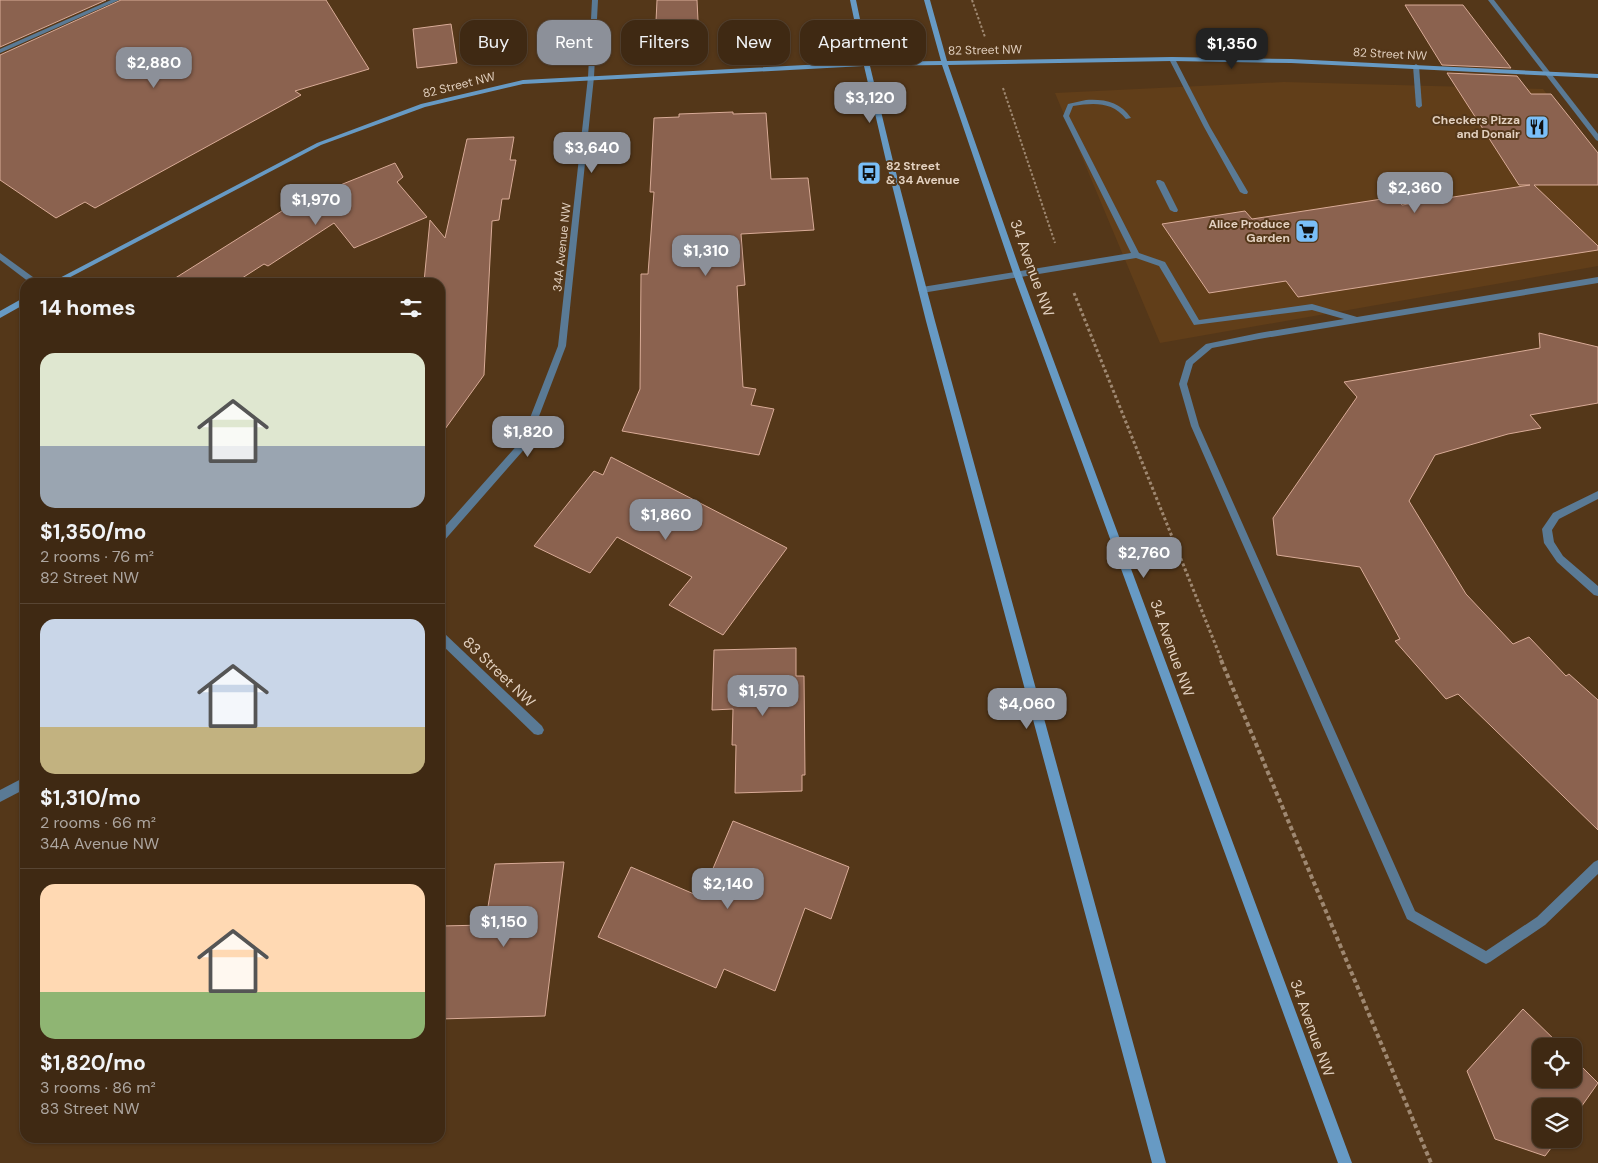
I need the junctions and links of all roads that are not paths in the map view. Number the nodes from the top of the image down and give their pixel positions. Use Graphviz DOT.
graph roads {
  1 [pos="116,0"];
  2 [pos="596,0"];
  3 [pos="853,0"];
  4 [pos="927,0"];
  5 [pos="1491,0"];
  6 [pos="857,20"];
  7 [pos="0,52"];
  8 [pos="1172,59"];
  9 [pos="926,62"];
  10 [pos="944,62"];
  11 [pos="845,65"];
  12 [pos="866,65"];
  13 [pos="1416,66"];
  14 [pos="1549,73"];
  15 [pos="1598,76"];
  16 [pos="592,77"];
  17 [pos="1419,106"];
  18 [pos="1128,118"];
  19 [pos="1598,139"];
  20 [pos="1160,182"];
  21 [pos="1244,192"];
  22 [pos="1174,210"];
  23 [pos="1136,255"];
  24 [pos="0,256"];
  25 [pos="1017,273"];
  26 [pos="29,278"];
  27 [pos="64,278"];
  28 [pos="1598,280"];
  29 [pos="922,290"];
  30 [pos="20,303"];
  31 [pos="0,315"];
  32 [pos="1357,320"];
  33 [pos="1598,495"];
  34 [pos="445,533"];
  35 [pos="1598,592"];
  36 [pos="445,641"];
  37 [pos="538,730"];
  38 [pos="20,786"];
  39 [pos="0,796"];
  40 [pos="1598,866"];
  41 [pos="1159,1163"];
  42 [pos="1345,1163"];
  1 -- 7 [label="street"];
  2 -- 16 [label="street, 34A Avenue NW"];
  3 -- 6 [label="main road"];
  4 -- 10 [label="main road, 34 Avenue NW"];
  5 -- 14 [label="street"];
  8 -- 10 [label="main road, 82 Street NW"];
  8 -- 13 [label="main road, 82 Street NW"];
  8 -- 21 [label="street"];
  9 -- 10 [label="main road, 82 Street NW"];
  10 -- 25 [label="main road, 34 Avenue NW"];
  11 -- 16 [label="main road, 82 Street NW"];
  12 -- 29 [label="main road"];
  13 -- 14 [label="main road, 82 Street NW"];
  13 -- 17 [label="street"];
  14 -- 15 [label="main road, 82 Street NW"];
  14 -- 19 [label="street"];
  16 -- 27 [label="main road, 82 Street NW"];
  16 -- 34 [label="street, 34A Avenue NW"];
  18 -- 23 [label="street"];
  20 -- 22 [label="street"];
  23 -- 25 [label="street"];
  23 -- 32 [label="street"];
  24 -- 26 [label="street"];
  25 -- 29 [label="street"];
  25 -- 42 [label="main road, 34 Avenue NW"];
  28 -- 32 [label="street"];
  29 -- 41 [label="main road"];
  30 -- 31 [label="main road"];
  32 -- 40 [label="street"];
  33 -- 35 [label="street"];
  36 -- 37 [label="street, 83 Street NW"];
  38 -- 39 [label="street"];
}
